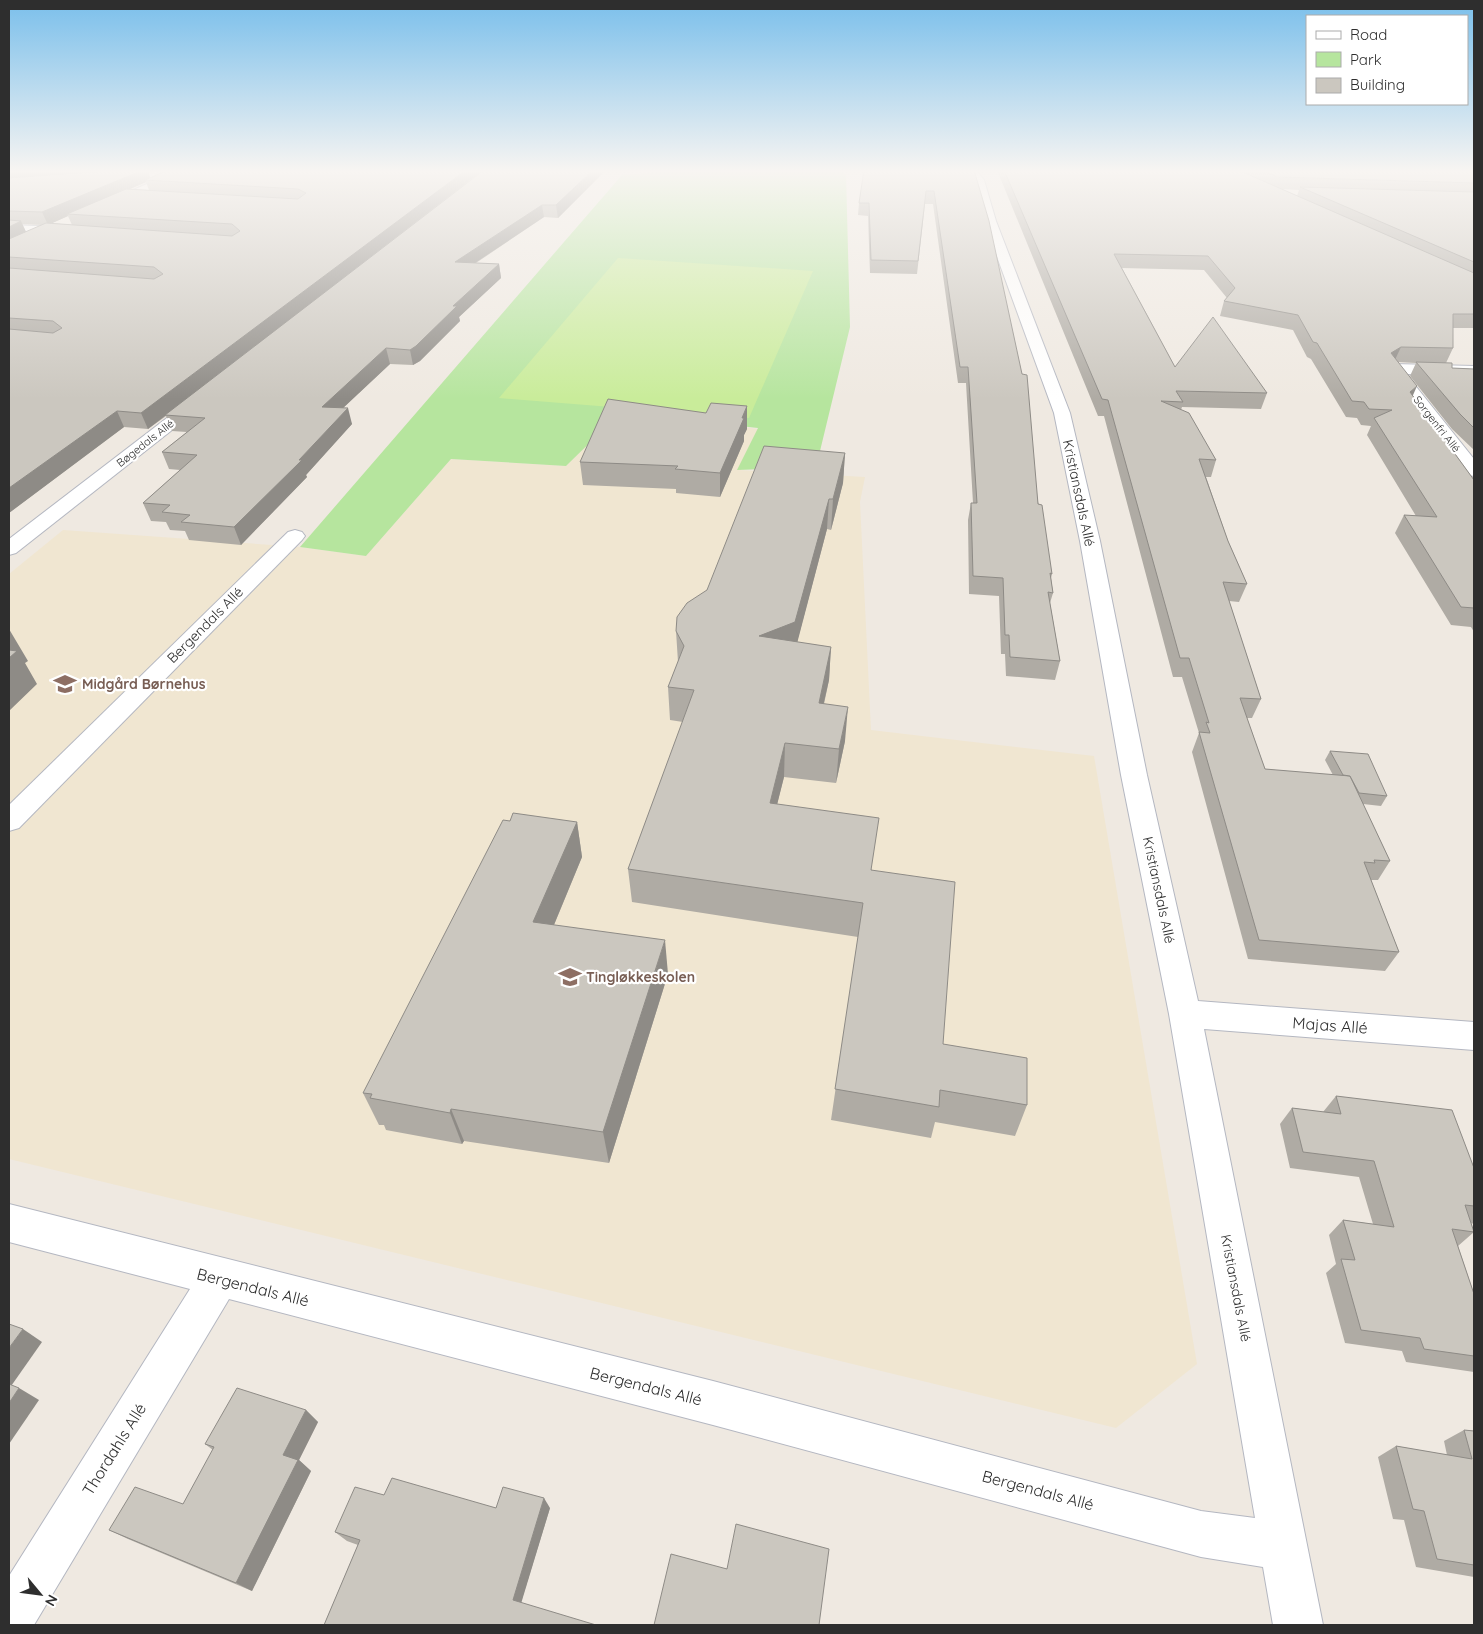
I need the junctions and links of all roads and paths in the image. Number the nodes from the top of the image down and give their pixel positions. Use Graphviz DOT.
graph roads {
  1 [pos="999,246"];
  2 [pos="1474,371"];
  3 [pos="212,391"];
  4 [pos="1468,455"];
  5 [pos="1474,471"];
  6 [pos="295,536"];
  7 [pos="9,549"];
  8 [pos="9,821"];
  9 [pos="1185,1014"];
  10 [pos="1474,1036"];
  11 [pos="9,1224"];
  12 [pos="219,1278"];
  13 [pos="1284,1546"];
  14 [pos="9,1620"];
  15 [pos="1298,1625"];
  1 -- 9 [label="street, Kristiansdals Allé"];
  2 -- 4 [label="street, Sorgenfri Allé"];
  3 -- 7 [label="street, Bøgedals Allé"];
  4 -- 5 [label="street, Sorgenfri Allé"];
  6 -- 8 [label="street, Bergendals Allé"];
  9 -- 10 [label="street, Majas Allé"];
  9 -- 13 [label="street, Kristiansdals Allé"];
  11 -- 12 [label="street, Bergendals Allé"];
  12 -- 13 [label="street, Bergendals Allé"];
  12 -- 14 [label="street, Thordahls Allé"];
  13 -- 15 [label="street, Kristiansdals Allé"];
}
